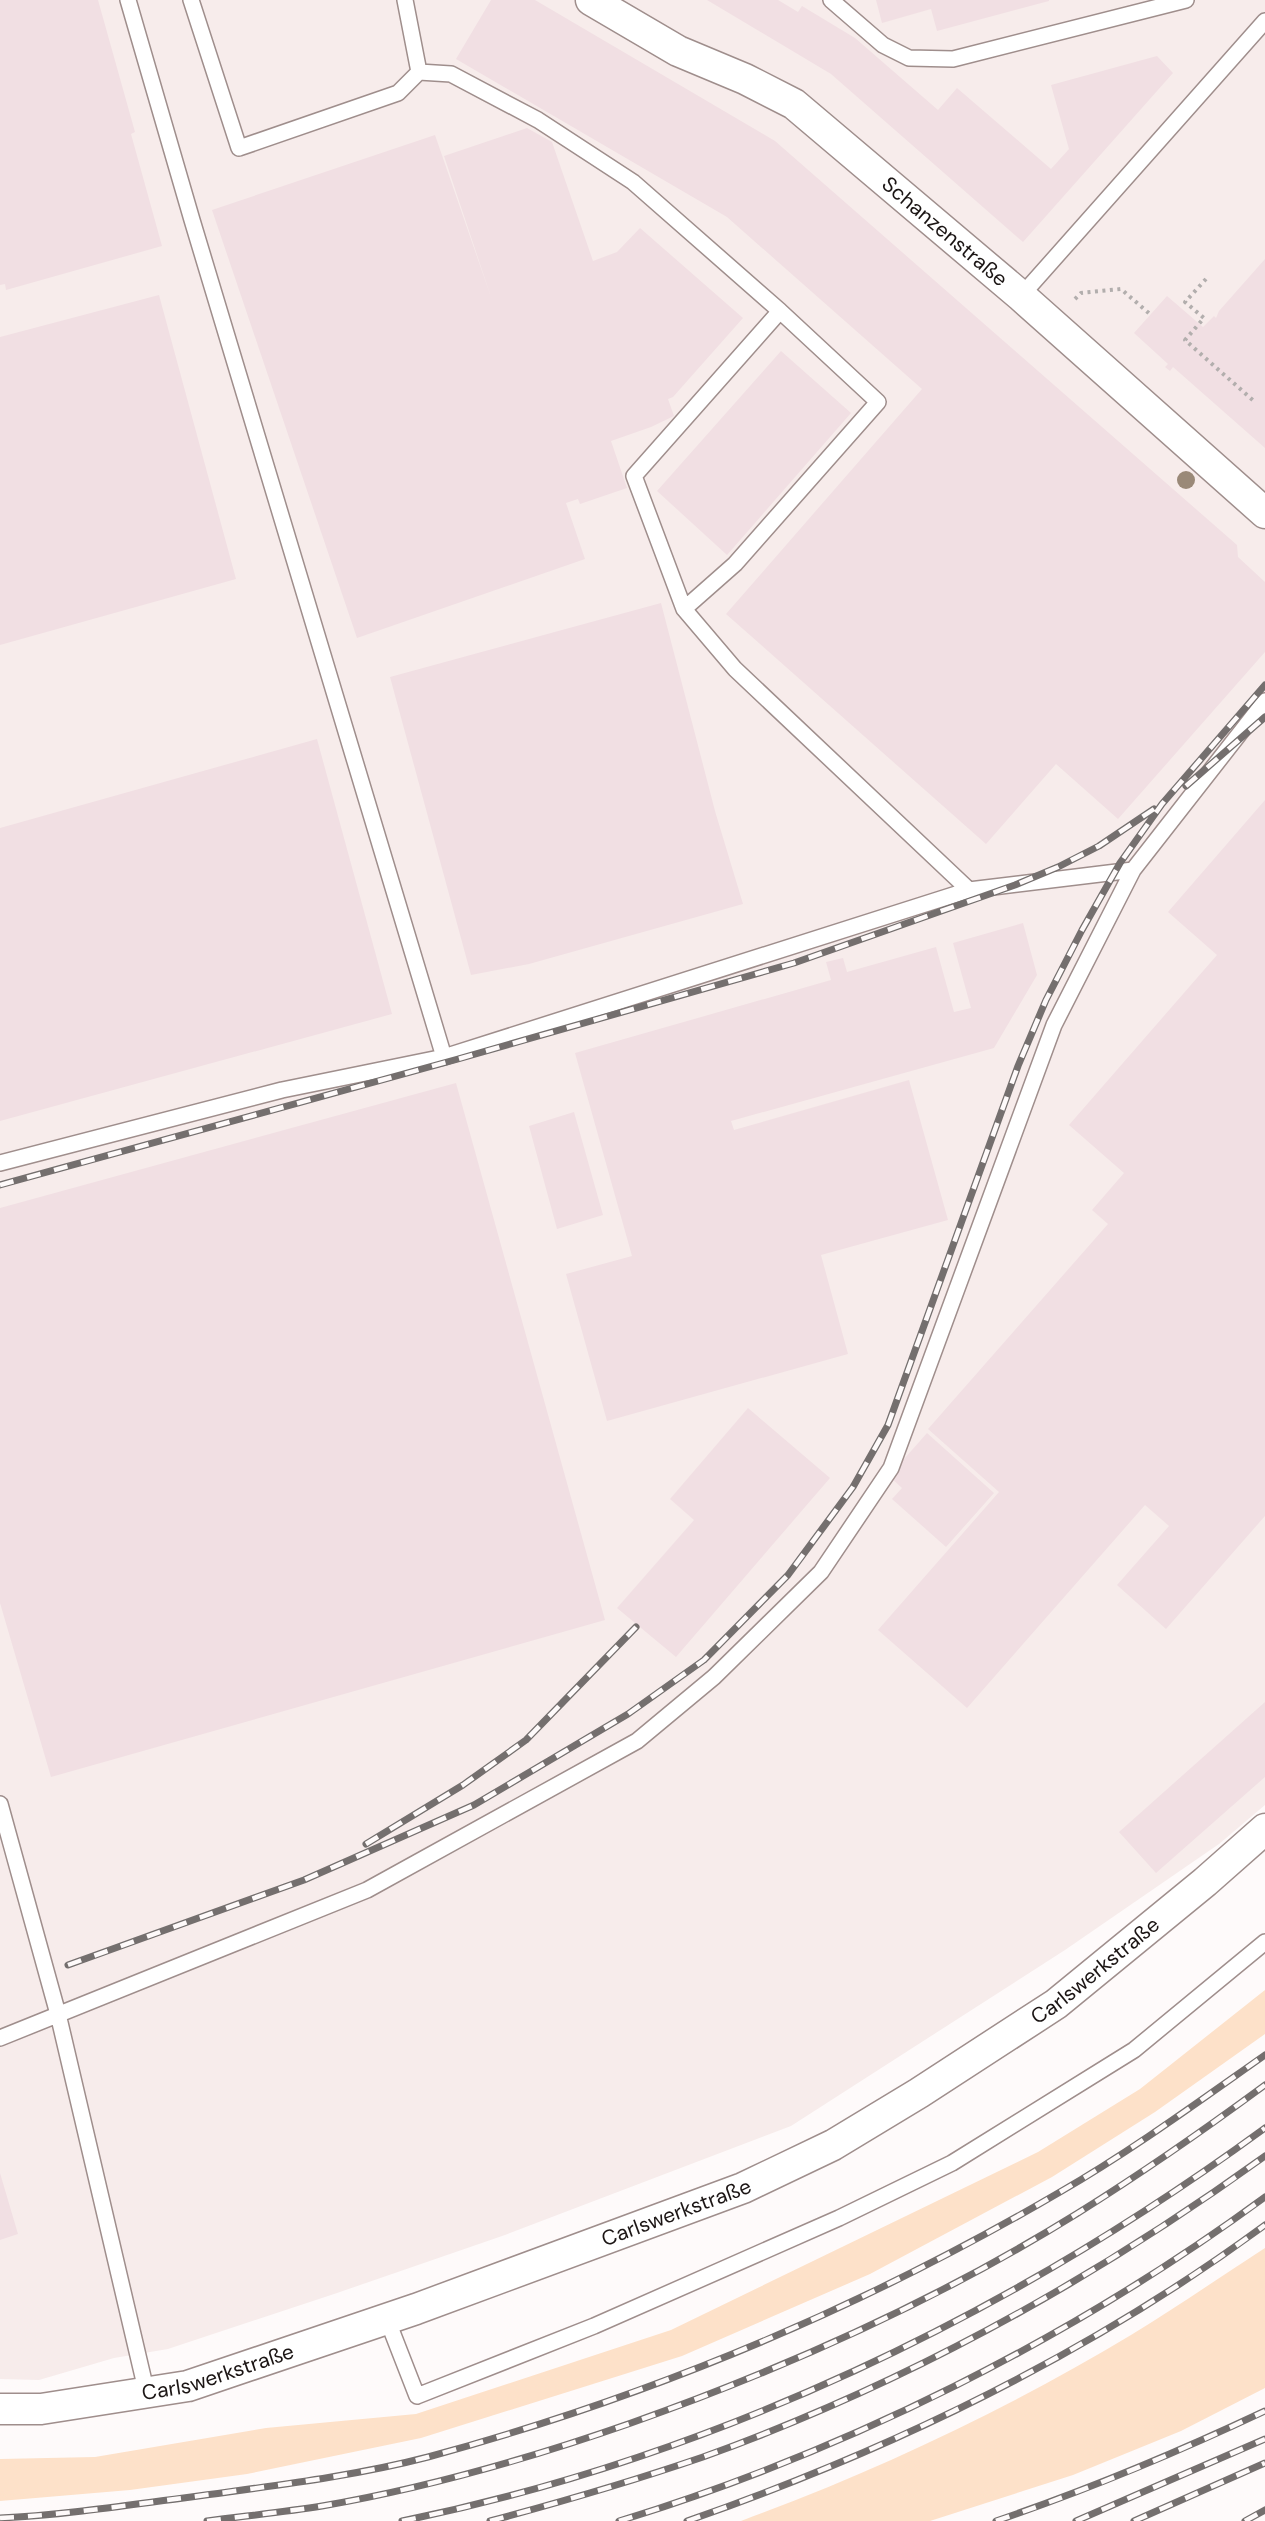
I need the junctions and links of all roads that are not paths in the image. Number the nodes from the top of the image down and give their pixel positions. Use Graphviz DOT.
graph roads {
  1 [pos="129,0"];
  2 [pos="191,0"];
  3 [pos="405,0"];
  4 [pos="591,0"];
  5 [pos="831,0"];
  6 [pos="1186,0"];
  7 [pos="1265,21"];
  8 [pos="419,72"];
  9 [pos="1021,296"];
  10 [pos="780,311"];
  11 [pos="1265,513"];
  12 [pos="684,609"];
  13 [pos="1265,701"];
  14 [pos="1133,870"];
  15 [pos="969,890"];
  16 [pos="444,1057"];
  17 [pos="0,1163"];
  18 [pos="0,1804"];
  19 [pos="1265,1829"];
  20 [pos="1265,1942"];
  21 [pos="58,2014"];
  22 [pos="0,2038"];
  23 [pos="387,2319"];
  24 [pos="147,2394"];
  25 [pos="0,2409"];
  1 -- 16 [label="lane"];
  2 -- 8 [label="lane"];
  3 -- 8 [label="lane"];
  4 -- 9 [label="street, Schanzenstraße"];
  5 -- 6 [label="lane"];
  7 -- 9 [label="lane"];
  8 -- 10 [label="lane"];
  9 -- 11 [label="street, Schanzenstraße"];
  10 -- 12 [label="lane"];
  10 -- 12 [label="lane"];
  12 -- 15 [label="lane"];
  13 -- 14 [label="lane"];
  14 -- 15 [label="lane"];
  14 -- 21 [label="lane"];
  15 -- 16 [label="lane"];
  16 -- 17 [label="lane"];
  18 -- 21 [label="lane"];
  19 -- 23 [label="street, Carlswerkstraße"];
  20 -- 23 [label="lane"];
  21 -- 22 [label="lane"];
  21 -- 24 [label="lane"];
  23 -- 24 [label="street, Carlswerkstraße"];
  24 -- 25 [label="street, Carlswerkstraße"];
}
